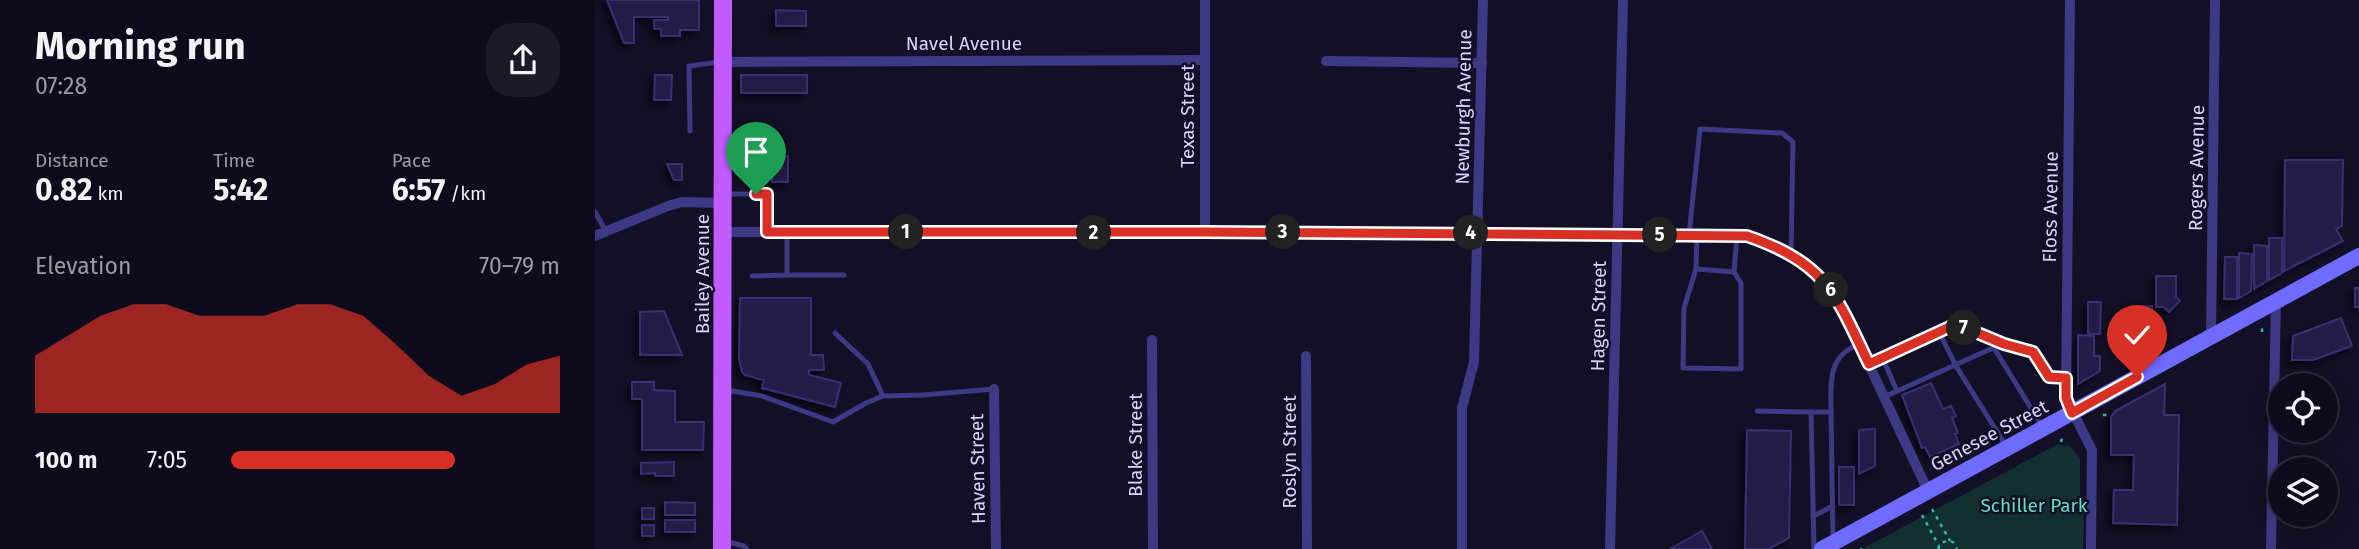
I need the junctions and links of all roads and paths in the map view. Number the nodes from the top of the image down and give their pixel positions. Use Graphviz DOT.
graph roads {
  1 [pos="723,0"];
  2 [pos="1205,0"];
  3 [pos="1483,0"];
  4 [pos="1623,0"];
  5 [pos="2070,0"];
  6 [pos="2215,0"];
  7 [pos="1205,60"];
  8 [pos="1327,61"];
  9 [pos="723,62"];
  10 [pos="1482,63"];
  11 [pos="690,131"];
  12 [pos="723,158"];
  13 [pos="756,194"];
  14 [pos="723,198"];
  15 [pos="595,212"];
  16 [pos="606,232"];
  17 [pos="723,232"];
  18 [pos="767,232"];
  19 [pos="787,232"];
  20 [pos="1205,232"];
  21 [pos="1478,233"];
  22 [pos="1617,234"];
  23 [pos="1693,235"];
  24 [pos="1737,235"];
  25 [pos="595,236"];
  26 [pos="1791,254"];
  27 [pos="2359,256"];
  28 [pos="1696,269"];
  29 [pos="1734,272"];
  30 [pos="787,275"];
  31 [pos="844,275"];
  32 [pos="752,276"];
  33 [pos="2276,301"];
  34 [pos="1939,332"];
  35 [pos="835,333"];
  36 [pos="2211,337"];
  37 [pos="1152,340"];
  38 [pos="1859,344"];
  39 [pos="2004,344"];
  40 [pos="1994,348"];
  41 [pos="1306,356"];
  42 [pos="1882,357"];
  43 [pos="1869,364"];
  44 [pos="1956,366"];
  45 [pos="2066,378"];
  46 [pos="993,389"];
  47 [pos="722,390"];
  48 [pos="1897,391"];
  49 [pos="883,396"];
  50 [pos="1884,397"];
  51 [pos="1758,411"];
  52 [pos="1811,412"];
  53 [pos="1831,412"];
  54 [pos="2072,413"];
  55 [pos="2043,429"];
  56 [pos="2008,448"];
  57 [pos="1929,491"];
  58 [pos="1833,506"];
  59 [pos="1933,509"];
  60 [pos="1921,515"];
  61 [pos="1813,516"];
  62 [pos="1950,541"];
  63 [pos="722,545"];
  64 [pos="1829,547"];
  65 [pos="1939,547"];
  66 [pos="745,548"];
  67 [pos="996,549"];
  68 [pos="1153,549"];
  69 [pos="1307,549"];
  70 [pos="1462,549"];
  71 [pos="1610,549"];
  72 [pos="1814,549"];
  73 [pos="1957,549"];
  74 [pos="2091,549"];
  75 [pos="2271,549"];
  1 -- 9 [label="main road, Bailey Avenue"];
  2 -- 7 [label="street, Texas Street"];
  3 -- 10 [label="street, Newburgh Avenue"];
  4 -- 22 [label="street, Hagen Street"];
  5 -- 45 [label="street, Floss Avenue"];
  6 -- 36 [label="street, Rogers Avenue"];
  7 -- 9 [label="street, Navel Avenue"];
  7 -- 20 [label="street, Texas Street"];
  8 -- 10 [label="street"];
  9 -- 11 [label="lane"];
  9 -- 12 [label="main road, Bailey Avenue"];
  10 -- 21 [label="street, Newburgh Avenue"];
  12 -- 13 [label="lane"];
  12 -- 14 [label="main road, Bailey Avenue"];
  13 -- 14 [label="lane"];
  13 -- 18 [label="lane"];
  14 -- 16 [label="street"];
  14 -- 17 [label="main road, Bailey Avenue"];
  15 -- 16 [label="lane"];
  16 -- 25 [label="street"];
  17 -- 18 [label="street"];
  17 -- 47 [label="main road, Bailey Avenue"];
  18 -- 19 [label="street"];
  19 -- 20 [label="street"];
  19 -- 30 [label="lane"];
  20 -- 21 [label="street"];
  21 -- 22 [label="street"];
  21 -- 70 [label="street, Newburgh Avenue"];
  22 -- 23 [label="street"];
  22 -- 71 [label="street, Hagen Street"];
  23 -- 24 [label="street"];
  23 -- 26 [label="lane"];
  23 -- 28 [label="lane"];
  24 -- 26 [label="street"];
  24 -- 29 [label="lane"];
  26 -- 38 [label="street"];
  27 -- 33 [label="main road, Genesee Street"];
  28 -- 29 [label="lane"];
  28 -- 29 [label="lane"];
  30 -- 31 [label="lane"];
  30 -- 32 [label="lane"];
  33 -- 36 [label="main road, Genesee Street"];
  33 -- 75 [label="street"];
  34 -- 39 [label="lane"];
  34 -- 42 [label="lane"];
  34 -- 44 [label="lane"];
  35 -- 49 [label="lane"];
  36 -- 54 [label="main road, Genesee Street"];
  37 -- 68 [label="street, Blake Street"];
  38 -- 43 [label="street"];
  38 -- 53 [label="lane"];
  39 -- 40 [label="lane"];
  39 -- 45 [label="lane"];
  40 -- 44 [label="lane"];
  40 -- 55 [label="lane"];
  41 -- 69 [label="street, Roslyn Street"];
  42 -- 43 [label="lane"];
  42 -- 48 [label="lane"];
  43 -- 50 [label="street"];
  44 -- 48 [label="lane"];
  44 -- 56 [label="lane"];
  45 -- 54 [label="street, Floss Avenue"];
  46 -- 49 [label="lane"];
  46 -- 67 [label="street, Haven Street"];
  47 -- 49 [label="lane"];
  47 -- 63 [label="main road, Bailey Avenue"];
  48 -- 50 [label="lane"];
  50 -- 57 [label="street"];
  51 -- 52 [label="lane"];
  52 -- 53 [label="lane"];
  52 -- 61 [label="lane"];
  53 -- 58 [label="lane"];
  54 -- 55 [label="main road, Genesee Street"];
  54 -- 74 [label="street, Floss Avenue"];
  55 -- 56 [label="main road, Genesee Street"];
  56 -- 57 [label="main road, Genesee Street"];
  57 -- 64 [label="main road, Genesee Street"];
  58 -- 61 [label="lane"];
  58 -- 64 [label="lane"];
  59 -- 62 [label="path"];
  60 -- 65 [label="path"];
  61 -- 72 [label="lane"];
  62 -- 65 [label="path"];
  62 -- 73 [label="path"];
  63 -- 66 [label="lane"];
}
